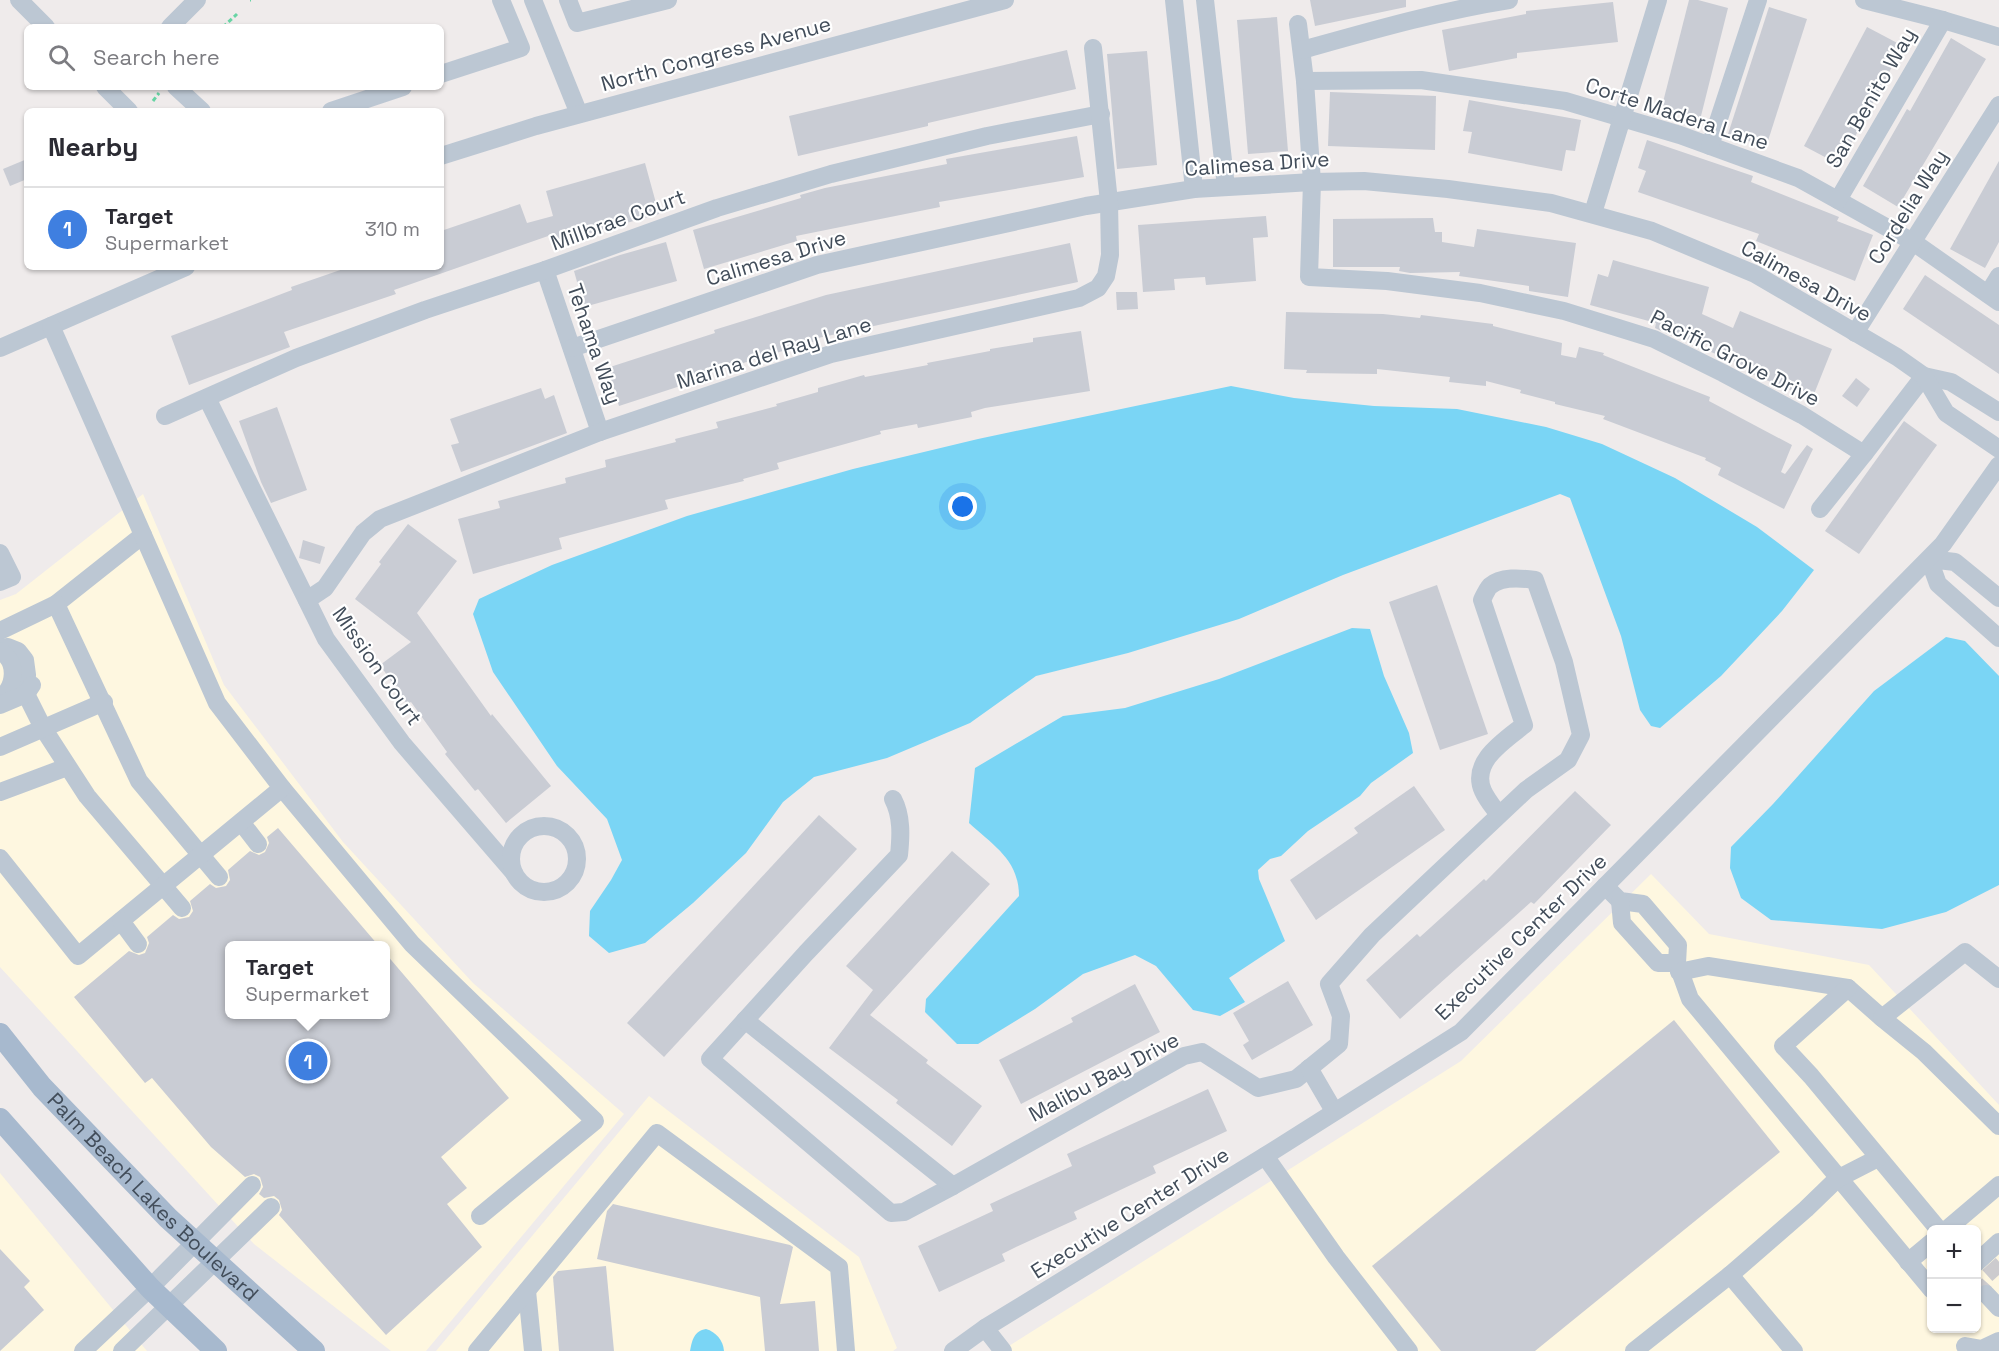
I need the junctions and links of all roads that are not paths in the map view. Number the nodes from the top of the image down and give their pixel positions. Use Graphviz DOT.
graph roads {
  1 [pos="19,0"];
  2 [pos="197,0"];
  3 [pos="501,0"];
  4 [pos="533,0"];
  5 [pos="568,0"];
  6 [pos="668,0"];
  7 [pos="1005,0"];
  8 [pos="1174,0"];
  9 [pos="1205,0"];
  10 [pos="1509,0"];
  11 [pos="1658,0"];
  12 [pos="1758,0"];
  13 [pos="1864,0"];
  14 [pos="1943,20"];
  15 [pos="42,24"];
  16 [pos="173,24"];
  17 [pos="1298,24"];
  18 [pos="1999,37"];
  19 [pos="1093,48"];
  20 [pos="1302,50"];
  21 [pos="1212,59"];
  22 [pos="1181,64"];
  23 [pos="444,73"];
  24 [pos="1305,81"];
  25 [pos="110,90"];
  26 [pos="179,90"];
  27 [pos="394,90"];
  28 [pos="1999,105"];
  29 [pos="126,108"];
  30 [pos="199,108"];
  31 [pos="340,108"];
  32 [pos="579,114"];
  33 [pos="1101,114"];
  34 [pos="1623,118"];
  35 [pos="1220,138"];
  36 [pos="1189,141"];
  37 [pos="1710,146"];
  38 [pos="444,155"];
  39 [pos="1312,182"];
  40 [pos="1226,188"];
  41 [pos="1194,189"];
  42 [pos="1838,200"];
  43 [pos="1109,202"];
  44 [pos="1593,213"];
  45 [pos="1913,242"];
  46 [pos="179,270"];
  47 [pos="545,270"];
  48 [pos="1999,276"];
  49 [pos="1993,298"];
  50 [pos="51,326"];
  51 [pos="1855,333"];
  52 [pos="0,348"];
  53 [pos="572,348"];
  54 [pos="1924,376"];
  55 [pos="1965,391"];
  56 [pos="207,398"];
  57 [pos="1999,412"];
  58 [pos="1950,415"];
  59 [pos="165,416"];
  60 [pos="600,432"];
  61 [pos="1999,449"];
  62 [pos="1864,454"];
  63 [pos="1999,465"];
  64 [pos="1821,509"];
  65 [pos="143,535"];
  66 [pos="0,552"];
  67 [pos="1929,559"];
  68 [pos="0,582"];
  69 [pos="1999,598"];
  70 [pos="307,600"];
  71 [pos="56,604"];
  72 [pos="0,631"];
  73 [pos="0,635"];
  74 [pos="1999,638"];
  75 [pos="0,649"];
  76 [pos="26,694"];
  77 [pos="0,698"];
  78 [pos="104,702"];
  79 [pos="0,705"];
  80 [pos="43,729"];
  81 [pos="0,747"];
  82 [pos="67,766"];
  83 [pos="282,788"];
  84 [pos="0,792"];
  85 [pos="893,799"];
  86 [pos="1499,815"];
  87 [pos="241,822"];
  88 [pos="258,844"];
  89 [pos="201,855"];
  90 [pos="0,858"];
  91 [pos="514,873"];
  92 [pos="219,877"];
  93 [pos="164,885"];
  94 [pos="1605,886"];
  95 [pos="1620,901"];
  96 [pos="182,908"];
  97 [pos="121,921"];
  98 [pos="138,944"];
  99 [pos="1678,968"];
  100 [pos="1999,979"];
  101 [pos="1848,988"];
  102 [pos="1882,1018"];
  103 [pos="745,1020"];
  104 [pos="0,1034"];
  105 [pos="1309,1068"];
  106 [pos="1334,1111"];
  107 [pos="0,1119"];
  108 [pos="1999,1126"];
  109 [pos="1265,1156"];
  110 [pos="1878,1158"];
  111 [pos="1838,1179"];
  112 [pos="252,1185"];
  113 [pos="1999,1185"];
  114 [pos="953,1186"];
  115 [pos="271,1207"];
  116 [pos="480,1216"];
  117 [pos="1935,1225"];
  118 [pos="1952,1225"];
  119 [pos="194,1242"];
  120 [pos="1999,1242"];
  121 [pos="1927,1246"];
  122 [pos="1983,1261"];
  123 [pos="215,1262"];
  124 [pos="1908,1262"];
  125 [pos="1730,1275"];
  126 [pos="1927,1284"];
  127 [pos="150,1288"];
  128 [pos="527,1291"];
  129 [pos="1986,1294"];
  130 [pos="168,1307"];
  131 [pos="1999,1308"];
  132 [pos="985,1328"];
  133 [pos="1999,1341"];
  134 [pos="1962,1342"];
  135 [pos="83,1351"];
  136 [pos="122,1351"];
  137 [pos="216,1351"];
  138 [pos="314,1351"];
  139 [pos="477,1351"];
  140 [pos="533,1351"];
  141 [pos="846,1351"];
  142 [pos="953,1351"];
  143 [pos="1004,1351"];
  144 [pos="1409,1351"];
  145 [pos="1634,1351"];
  146 [pos="1794,1351"];
  1 -- 15 [label="street"];
  2 -- 16 [label="street"];
  3 -- 23 [label="street"];
  4 -- 32 [label="street"];
  5 -- 6 [label="street"];
  7 -- 32 [label="street, North Congress Avenue"];
  8 -- 22 [label="street"];
  9 -- 21 [label="street"];
  10 -- 20 [label="street"];
  11 -- 34 [label="street"];
  12 -- 37 [label="street"];
  13 -- 14 [label="street"];
  14 -- 18 [label="street"];
  14 -- 42 [label="street, San Benito Way"];
  17 -- 20 [label="street, Pacific Grove Drive"];
  19 -- 33 [label="street, Marina del Ray Lane"];
  20 -- 24 [label="street, Pacific Grove Drive"];
  21 -- 22 [label="street"];
  21 -- 35 [label="street"];
  22 -- 36 [label="street"];
  24 -- 34 [label="street, Corte Madera Lane"];
  24 -- 39 [label="street, Pacific Grove Drive"];
  25 -- 29 [label="street"];
  26 -- 30 [label="street"];
  27 -- 31 [label="street"];
  28 -- 45 [label="street, Cordelia Way"];
  32 -- 38 [label="street, North Congress Avenue"];
  33 -- 43 [label="street, Marina del Ray Lane"];
  33 -- 47 [label="street, Millbrae Court"];
  34 -- 37 [label="street, Corte Madera Lane"];
  34 -- 44 [label="street"];
  35 -- 36 [label="street"];
  35 -- 40 [label="street"];
  36 -- 41 [label="street"];
  37 -- 42 [label="street, Corte Madera Lane"];
  39 -- 40 [label="street, Calimesa Drive"];
  39 -- 44 [label="street, Calimesa Drive"];
  39 -- 62 [label="street, Pacific Grove Drive"];
  40 -- 41 [label="street, Calimesa Drive"];
  41 -- 43 [label="street, Calimesa Drive"];
  42 -- 45 [label="street, Corte Madera Lane"];
  43 -- 53 [label="street, Calimesa Drive"];
  43 -- 60 [label="street, Marina del Ray Lane"];
  44 -- 51 [label="street, Calimesa Drive"];
  45 -- 49 [label="street, Corte Madera Lane"];
  45 -- 51 [label="street, Cordelia Way"];
  46 -- 50 [label="street"];
  47 -- 53 [label="street, Tehama Way"];
  47 -- 56 [label="street, Millbrae Court"];
  48 -- 49 [label="street"];
  50 -- 52 [label="street"];
  50 -- 65 [label="street"];
  51 -- 54 [label="street, Calimesa Drive"];
  53 -- 60 [label="street, Tehama Way"];
  54 -- 55 [label="street, Calimesa Drive"];
  54 -- 58 [label="street, Calimesa Drive"];
  54 -- 62 [label="street"];
  55 -- 57 [label="street, Calimesa Drive"];
  55 -- 58 [label="street"];
  56 -- 59 [label="street, Millbrae Court"];
  56 -- 70 [label="street, Mission Court"];
  58 -- 61 [label="street, Calimesa Drive"];
  60 -- 70 [label="street, Marina del Ray Lane"];
  62 -- 64 [label="street"];
  63 -- 67 [label="street, Executive Center Drive"];
  65 -- 71 [label="street"];
  65 -- 83 [label="street"];
  66 -- 68 [label="street"];
  67 -- 69 [label="street"];
  67 -- 74 [label="street"];
  67 -- 94 [label="street, Executive Center Drive"];
  70 -- 91 [label="street, Mission Court"];
  71 -- 72 [label="street"];
  71 -- 78 [label="street"];
  73 -- 76 [label="street"];
  75 -- 76 [label="street"];
  75 -- 77 [label="street"];
  76 -- 79 [label="street"];
  76 -- 80 [label="street"];
  78 -- 80 [label="street"];
  78 -- 89 [label="street"];
  80 -- 81 [label="street"];
  80 -- 82 [label="street"];
  82 -- 84 [label="street"];
  82 -- 93 [label="street"];
  83 -- 87 [label="street"];
  83 -- 116 [label="street"];
  85 -- 103 [label="street, Malibu Bay Drive"];
  86 -- 86 [label="street, Malibu Bay Drive"];
  86 -- 105 [label="street, Malibu Bay Drive"];
  87 -- 88 [label="street"];
  87 -- 89 [label="street"];
  89 -- 92 [label="street"];
  89 -- 93 [label="street"];
  90 -- 97 [label="street"];
  93 -- 96 [label="street"];
  93 -- 97 [label="street"];
  94 -- 95 [label="street"];
  94 -- 106 [label="street, Executive Center Drive"];
  95 -- 99 [label="street"];
  95 -- 99 [label="street"];
  97 -- 98 [label="street"];
  99 -- 101 [label="street"];
  99 -- 111 [label="street"];
  100 -- 102 [label="street"];
  101 -- 102 [label="street"];
  101 -- 110 [label="street"];
  102 -- 108 [label="street"];
  103 -- 114 [label="street"];
  103 -- 114 [label="street, Malibu Bay Drive"];
  104 -- 119 [label="main road, Palm Beach Lakes Boulevard"];
  105 -- 106 [label="street"];
  105 -- 114 [label="street, Malibu Bay Drive"];
  106 -- 109 [label="street, Executive Center Drive"];
  107 -- 127 [label="main road"];
  109 -- 132 [label="street, Executive Center Drive"];
  109 -- 144 [label="street"];
  110 -- 111 [label="street"];
  110 -- 117 [label="street"];
  111 -- 124 [label="street"];
  111 -- 125 [label="street"];
  112 -- 119 [label="street"];
  113 -- 118 [label="street"];
  115 -- 123 [label="street"];
  119 -- 123 [label="main road, Palm Beach Lakes Boulevard"];
  119 -- 127 [label="street"];
  120 -- 122 [label="street"];
  121 -- 124 [label="street"];
  123 -- 130 [label="street"];
  123 -- 138 [label="main road, Palm Beach Lakes Boulevard"];
  124 -- 126 [label="street"];
  125 -- 145 [label="street"];
  125 -- 146 [label="street"];
  127 -- 130 [label="main road"];
  127 -- 135 [label="street"];
  128 -- 139 [label="street"];
  128 -- 140 [label="street"];
  128 -- 141 [label="street"];
  129 -- 131 [label="street"];
  130 -- 136 [label="street"];
  130 -- 137 [label="main road"];
  132 -- 142 [label="street, Executive Center Drive"];
  132 -- 143 [label="street"];
  133 -- 134 [label="street"];
}
